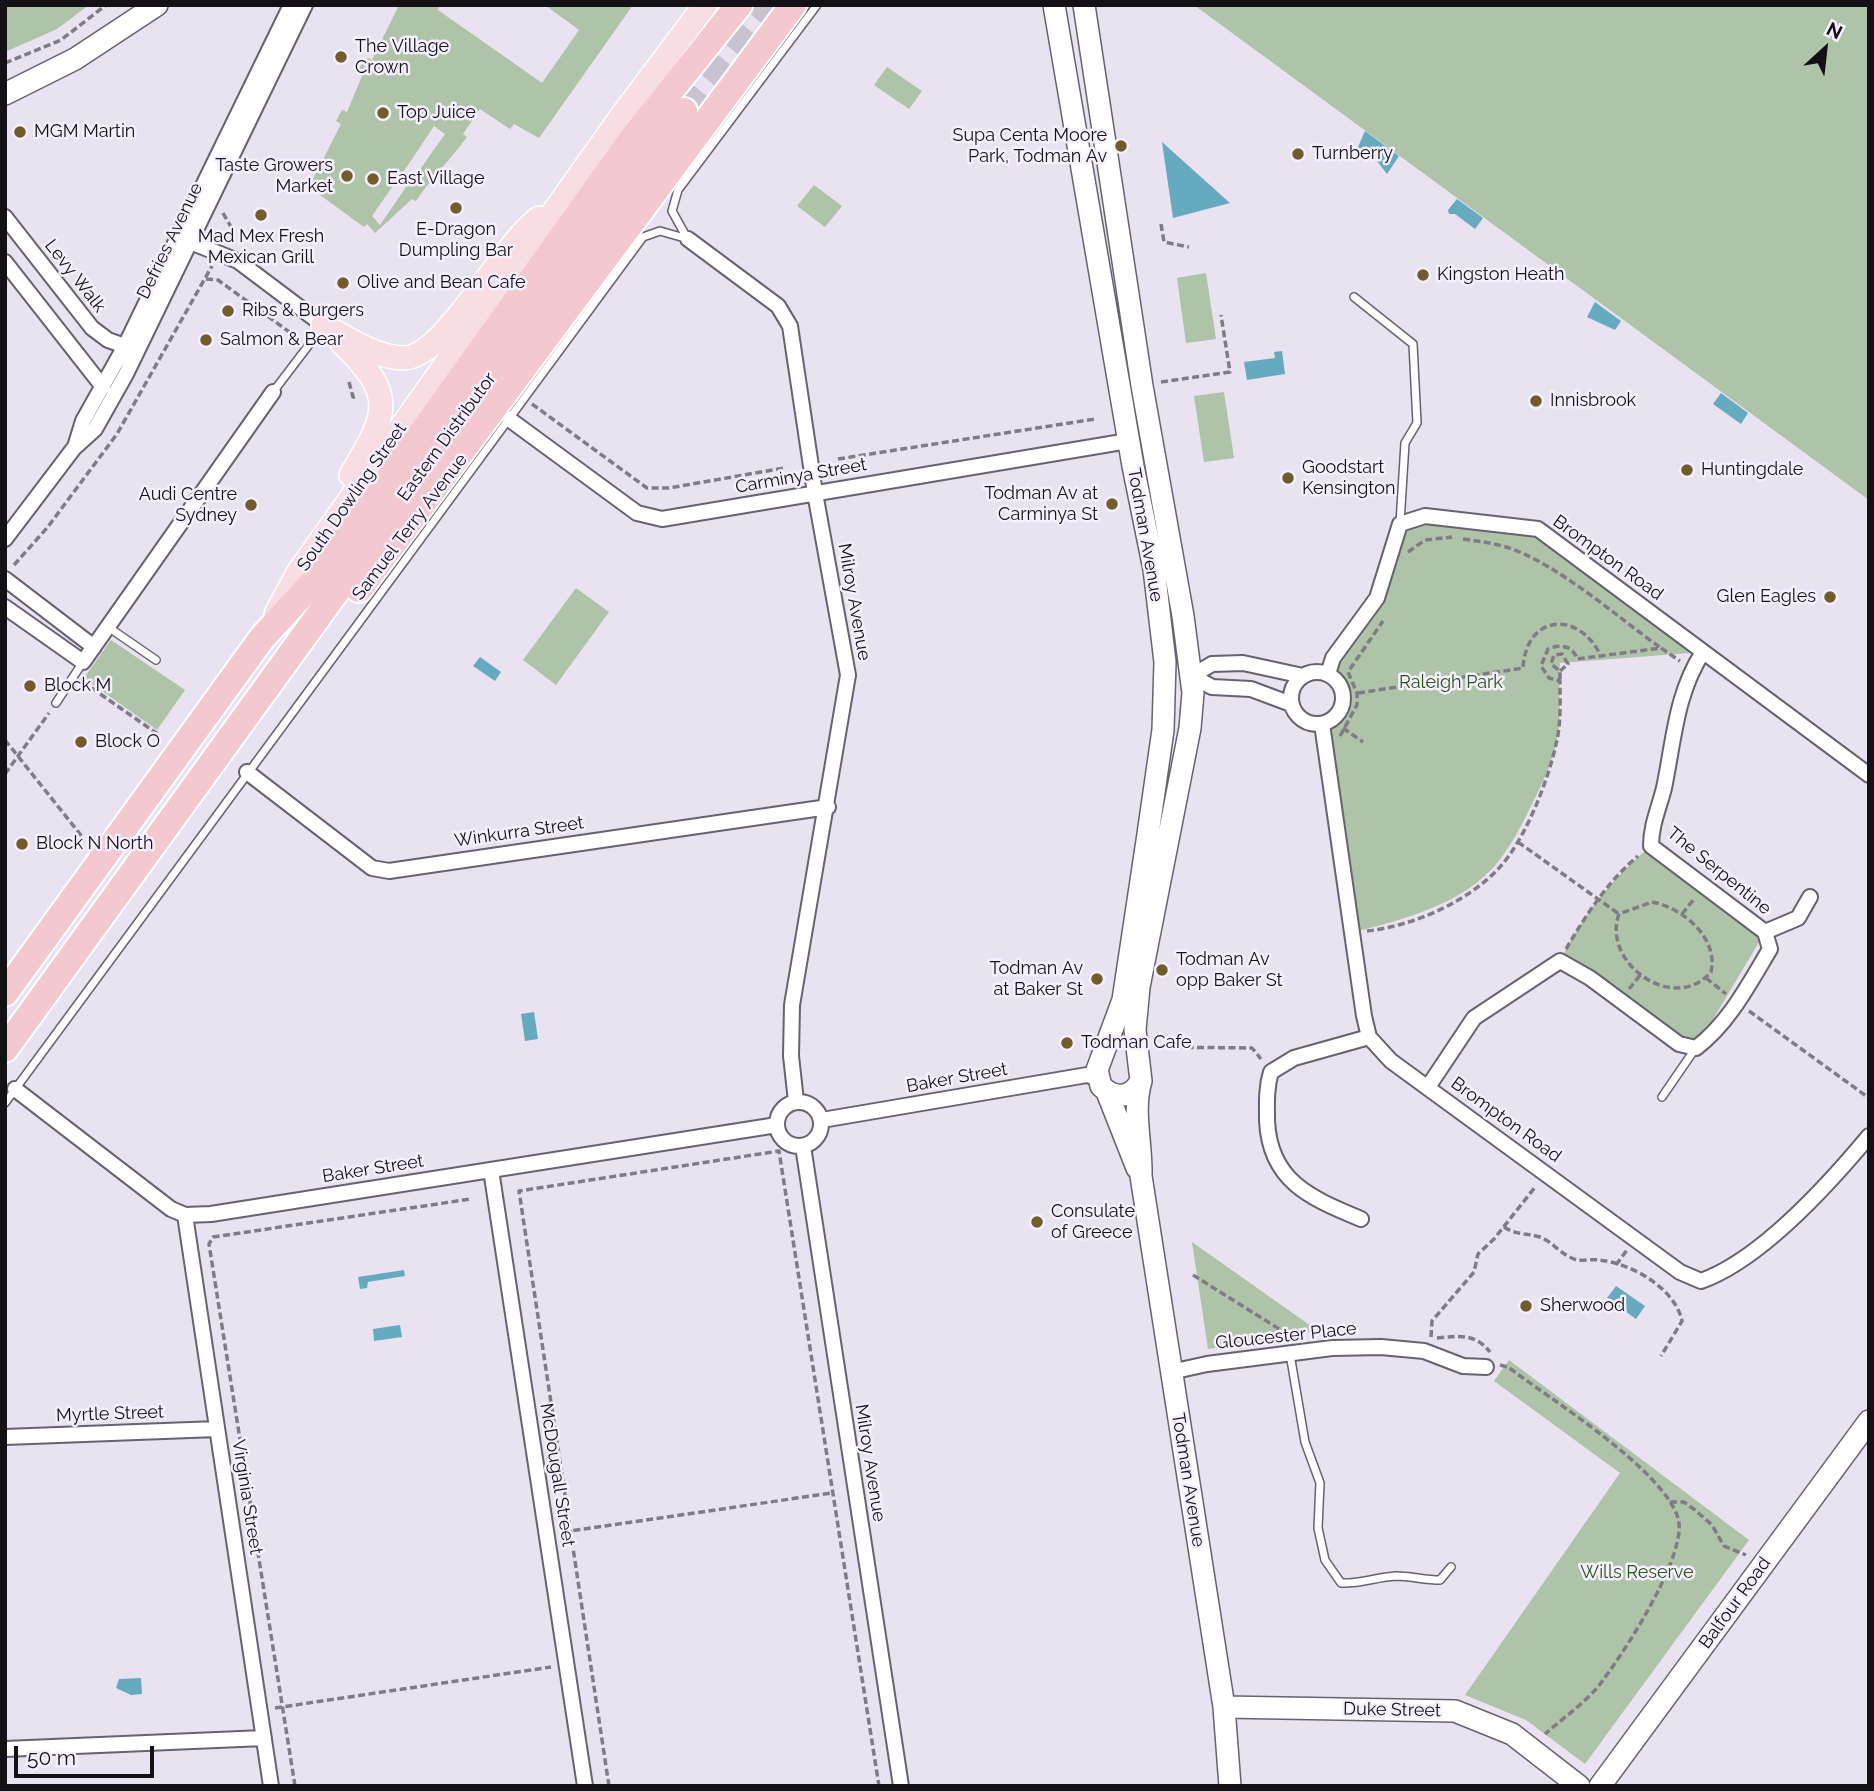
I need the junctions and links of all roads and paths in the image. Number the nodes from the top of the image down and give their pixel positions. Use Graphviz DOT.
graph roads {
  1 [pos="106,5"];
  2 [pos="157,5"];
  3 [pos="291,5"];
  4 [pos="305,5"];
  5 [pos="705,5"];
  6 [pos="739,5"];
  7 [pos="793,5"];
  8 [pos="817,5"];
  9 [pos="1054,5"];
  10 [pos="1084,5"];
  11 [pos="5,63"];
  12 [pos="5,94"];
  13 [pos="684,111"];
  14 [pos="558,206"];
  15 [pos="5,217"];
  16 [pos="1161,224"];
  17 [pos="688,239"];
  18 [pos="190,242"];
  19 [pos="1189,247"];
  20 [pos="5,262"];
  21 [pos="205,279"];
  22 [pos="1354,297"];
  23 [pos="1221,315"];
  24 [pos="323,325"];
  25 [pos="125,346"];
  26 [pos="309,346"];
  27 [pos="346,373"];
  28 [pos="1142,386"];
  29 [pos="103,387"];
  30 [pos="273,392"];
  31 [pos="353,397"];
  32 [pos="525,399"];
  33 [pos="509,419"];
  34 [pos="1095,419"];
  35 [pos="1128,441"];
  36 [pos="74,448"];
  37 [pos="838,459"];
  38 [pos="784,468"];
  39 [pos="815,493"];
  40 [pos="1400,524"];
  41 [pos="5,539"];
  42 [pos="1405,565"];
  43 [pos="298,573"];
  44 [pos="5,579"];
  45 [pos="1158,602"];
  46 [pos="5,607"];
  47 [pos="1386,613"];
  48 [pos="108,627"];
  49 [pos="262,638"];
  50 [pos="94,647"];
  51 [pos="1661,648"];
  52 [pos="1703,652"];
  53 [pos="1601,656"];
  54 [pos="1577,659"];
  55 [pos="156,660"];
  56 [pos="1569,661"];
  57 [pos="83,663"];
  58 [pos="1692,669"];
  59 [pos="1560,671"];
  60 [pos="1328,674"];
  61 [pos="1192,676"];
  62 [pos="1303,676"];
  63 [pos="75,677"];
  64 [pos="1560,681"];
  65 [pos="1357,693"];
  66 [pos="56,703"];
  67 [pos="1291,704"];
  68 [pos="1322,724"];
  69 [pos="1343,728"];
  70 [pos="159,735"];
  71 [pos="5,740"];
  72 [pos="1338,742"];
  73 [pos="1363,742"];
  74 [pos="1160,752"];
  75 [pos="18,757"];
  76 [pos="213,766"];
  77 [pos="6,771"];
  78 [pos="247,772"];
  79 [pos="1869,775"];
  80 [pos="828,807"];
  81 [pos="84,839"];
  82 [pos="1518,842"];
  83 [pos="1651,846"];
  84 [pos="1810,897"];
  85 [pos="1599,899"];
  86 [pos="1619,914"];
  87 [pos="1368,918"];
  88 [pos="1370,931"];
  89 [pos="1765,932"];
  90 [pos="1351,933"];
  91 [pos="1560,961"];
  92 [pos="1706,978"];
  93 [pos="1723,991"];
  94 [pos="6,992"];
  95 [pos="1737,1002"];
  96 [pos="1368,1037"];
  97 [pos="1696,1048"];
  98 [pos="5,1049"];
  99 [pos="1139,1064"];
  100 [pos="1271,1072"];
  101 [pos="1101,1078"];
  102 [pos="1428,1087"];
  103 [pos="15,1090"];
  104 [pos="1662,1097"];
  105 [pos="1869,1098"];
  106 [pos="796,1101"];
  107 [pos="5,1103"];
  108 [pos="822,1120"];
  109 [pos="777,1125"];
  110 [pos="1869,1136"];
  111 [pos="803,1146"];
  112 [pos="491,1170"];
  113 [pos="1546,1173"];
  114 [pos="1141,1176"];
  115 [pos="471,1199"];
  116 [pos="185,1214"];
  117 [pos="1361,1219"];
  118 [pos="1504,1227"];
  119 [pos="1193,1275"];
  120 [pos="1294,1338"];
  121 [pos="1290,1354"];
  122 [pos="1661,1356"];
  123 [pos="1490,1366"];
  124 [pos="1171,1372"];
  125 [pos="1869,1421"];
  126 [pos="217,1429"];
  127 [pos="5,1437"];
  128 [pos="855,1490"];
  129 [pos="833,1493"];
  130 [pos="1669,1502"];
  131 [pos="572,1531"];
  132 [pos="547,1535"];
  133 [pos="1451,1567"];
  134 [pos="1761,1567"];
  135 [pos="567,1665"];
  136 [pos="283,1707"];
  137 [pos="1224,1707"];
  138 [pos="259,1710"];
  139 [pos="264,1738"];
  140 [pos="1530,1747"];
  141 [pos="5,1749"];
  142 [pos="271,1786"];
  143 [pos="295,1786"];
  144 [pos="585,1786"];
  145 [pos="609,1786"];
  146 [pos="879,1786"];
  147 [pos="901,1786"];
  148 [pos="1230,1786"];
  149 [pos="1579,1786"];
  150 [pos="1600,1786"];
  1 -- 11 [label="path"];
  2 -- 12 [label="main road"];
  3 -- 25 [label="street, Defries Avenue"];
  4 -- 18 [label="street, Defries Avenue"];
  5 -- 14 [label="main road, South Dowling Street"];
  6 -- 49 [label="highway, Eastern Distributor"];
  7 -- 76 [label="highway"];
  8 -- 17 [label="lane"];
  9 -- 35 [label="main road, Todman Avenue"];
  10 -- 28 [label="main road, Todman Avenue"];
  13 -- 76 [label="highway, Eastern Distributor"];
  14 -- 24 [label="main road"];
  14 -- 43 [label="main road, South Dowling Street"];
  15 -- 25 [label="street, Levy Walk"];
  16 -- 19 [label="path"];
  17 -- 32 [label="lane, Samuel Terry Avenue"];
  17 -- 39 [label="street, Milroy Avenue"];
  18 -- 24 [label="street"];
  18 -- 36 [label="street, Defries Avenue"];
  20 -- 29 [label="street"];
  21 -- 26 [label="path"];
  22 -- 40 [label="lane"];
  23 -- 28 [label="path"];
  24 -- 26 [label="lane"];
  24 -- 43 [label="main road"];
  25 -- 29 [label="street, Defries Avenue"];
  26 -- 30 [label="lane"];
  27 -- 31 [label="path"];
  28 -- 61 [label="main road, Todman Avenue"];
  29 -- 36 [label="street, Defries Avenue"];
  30 -- 48 [label="street"];
  32 -- 33 [label="lane, Samuel Terry Avenue"];
  32 -- 38 [label="path"];
  33 -- 39 [label="street, Carminya Street"];
  33 -- 78 [label="lane, Samuel Terry Avenue"];
  34 -- 37 [label="path"];
  35 -- 39 [label="street, Carminya Street"];
  35 -- 45 [label="main road, Todman Avenue"];
  36 -- 41 [label="street, Defries Avenue"];
  39 -- 80 [label="street, Milroy Avenue"];
  40 -- 52 [label="street, Brompton Road"];
  40 -- 60 [label="street"];
  42 -- 51 [label="path"];
  43 -- 49 [label="main road, South Dowling Street"];
  44 -- 50 [label="street"];
  45 -- 61 [label="main road"];
  45 -- 74 [label="main road, Todman Avenue"];
  46 -- 57 [label="street"];
  47 -- 65 [label="path"];
  48 -- 50 [label="street"];
  48 -- 55 [label="lane"];
  49 -- 94 [label="highway, South Dowling Street"];
  50 -- 57 [label="street"];
  51 -- 53 [label="path"];
  51 -- 58 [label="path"];
  52 -- 58 [label="street, The Serpentine"];
  52 -- 79 [label="street, Brompton Road"];
  53 -- 54 [label="path"];
  53 -- 65 [label="path"];
  54 -- 56 [label="path"];
  54 -- 64 [label="path"];
  56 -- 59 [label="path"];
  56 -- 59 [label="path"];
  57 -- 63 [label="lane"];
  58 -- 83 [label="street, The Serpentine"];
  59 -- 64 [label="path"];
  60 -- 62 [label="street"];
  60 -- 68 [label="street"];
  61 -- 62 [label="street"];
  61 -- 67 [label="street"];
  61 -- 74 [label="main road"];
  61 -- 99 [label="main road, Todman Avenue"];
  62 -- 67 [label="street"];
  63 -- 66 [label="lane"];
  63 -- 70 [label="path"];
  64 -- 82 [label="path"];
  65 -- 69 [label="path"];
  66 -- 75 [label="path"];
  67 -- 68 [label="street"];
  68 -- 90 [label="street"];
  69 -- 72 [label="path"];
  69 -- 73 [label="path"];
  71 -- 75 [label="path"];
  74 -- 101 [label="main road, Todman Avenue"];
  75 -- 77 [label="path"];
  75 -- 81 [label="path"];
  76 -- 98 [label="highway"];
  78 -- 80 [label="street, Winkurra Street"];
  78 -- 103 [label="lane, Samuel Terry Avenue"];
  80 -- 106 [label="street, Milroy Avenue"];
  82 -- 85 [label="path"];
  82 -- 88 [label="path"];
  83 -- 85 [label="path"];
  83 -- 89 [label="street, The Serpentine"];
  84 -- 89 [label="street"];
  85 -- 86 [label="path"];
  85 -- 91 [label="path"];
  86 -- 92 [label="path"];
  86 -- 92 [label="path"];
  87 -- 88 [label="path"];
  88 -- 90 [label="path"];
  89 -- 95 [label="street, The Serpentine"];
  90 -- 96 [label="street"];
  91 -- 97 [label="street"];
  91 -- 102 [label="street"];
  92 -- 93 [label="path"];
  95 -- 97 [label="street, The Serpentine"];
  95 -- 105 [label="path"];
  96 -- 100 [label="street"];
  96 -- 102 [label="street, Brompton Road"];
  97 -- 104 [label="lane"];
  99 -- 100 [label="path"];
  99 -- 101 [label="main road"];
  99 -- 101 [label="main road"];
  99 -- 114 [label="main road, Todman Avenue"];
  100 -- 117 [label="street"];
  101 -- 108 [label="street, Baker Street"];
  101 -- 114 [label="main road, Todman Avenue"];
  102 -- 113 [label="street, Brompton Road"];
  103 -- 107 [label="lane, Samuel Terry Avenue"];
  103 -- 116 [label="street"];
  106 -- 108 [label="street"];
  106 -- 109 [label="street"];
  108 -- 111 [label="street"];
  109 -- 111 [label="street"];
  109 -- 112 [label="street, Baker Street"];
  110 -- 113 [label="street, Brompton Road"];
  111 -- 128 [label="street, Milroy Avenue"];
  112 -- 116 [label="street, Baker Street"];
  112 -- 132 [label="street, McDougall Street"];
  113 -- 118 [label="path"];
  114 -- 124 [label="main road, Todman Avenue"];
  115 -- 136 [label="path"];
  116 -- 126 [label="street, Virginia Street"];
  118 -- 122 [label="path"];
  118 -- 123 [label="path"];
  119 -- 120 [label="path"];
  121 -- 123 [label="street, Gloucester Place"];
  121 -- 124 [label="street, Gloucester Place"];
  121 -- 133 [label="lane"];
  123 -- 130 [label="path"];
  124 -- 137 [label="main road, Todman Avenue"];
  125 -- 134 [label="main road, Balfour Road"];
  126 -- 127 [label="street, Myrtle Street"];
  126 -- 138 [label="street, Virginia Street"];
  128 -- 129 [label="path"];
  128 -- 147 [label="street, Milroy Avenue"];
  129 -- 131 [label="path"];
  129 -- 131 [label="path"];
  129 -- 146 [label="path"];
  130 -- 134 [label="path"];
  130 -- 140 [label="path"];
  131 -- 132 [label="path"];
  131 -- 145 [label="path"];
  132 -- 135 [label="street, McDougall Street"];
  134 -- 150 [label="main road, Balfour Road"];
  135 -- 136 [label="path"];
  135 -- 144 [label="street, McDougall Street"];
  136 -- 138 [label="path"];
  136 -- 143 [label="path"];
  137 -- 140 [label="main road, Duke Street"];
  137 -- 148 [label="main road, Todman Avenue"];
  138 -- 139 [label="street, Virginia Street"];
  139 -- 141 [label="street"];
  139 -- 142 [label="street, Virginia Street"];
  140 -- 149 [label="main road, Duke Street"];
}
